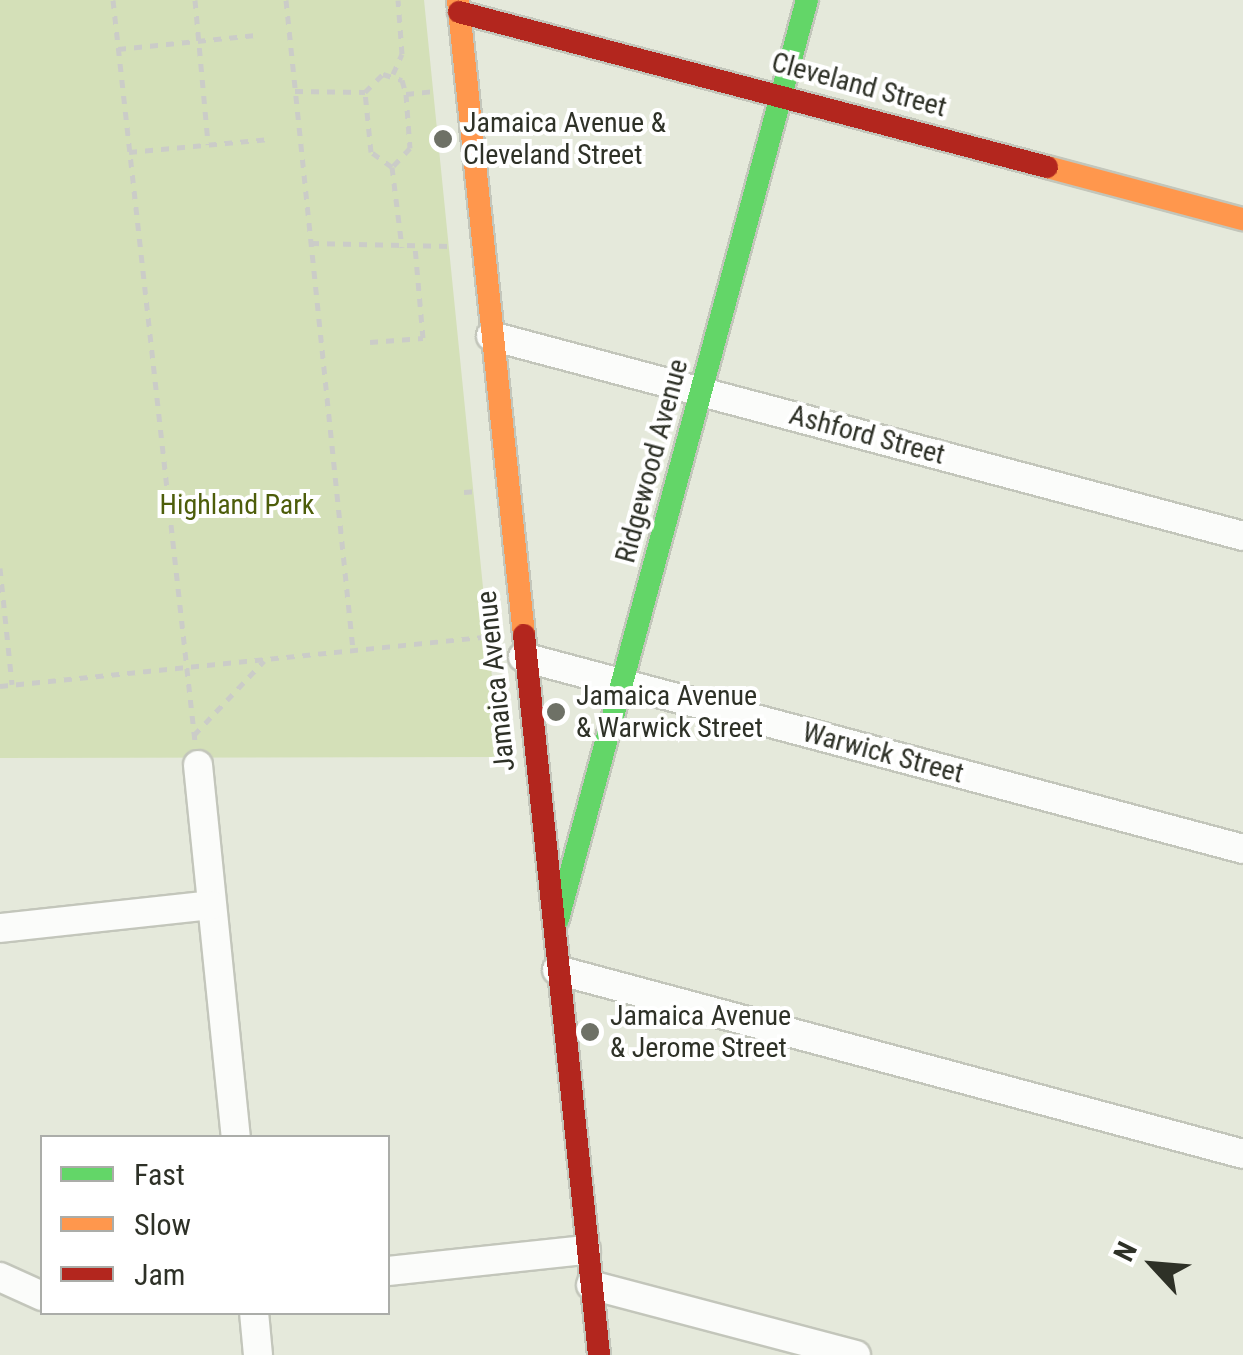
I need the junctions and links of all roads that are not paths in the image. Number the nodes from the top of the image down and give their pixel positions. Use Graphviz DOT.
graph roads {
  1 [pos="807,0"];
  2 [pos="458,6"];
  3 [pos="781,95"];
  4 [pos="1243,219"];
  5 [pos="491,336"];
  6 [pos="702,391"];
  7 [pos="1243,536"];
  8 [pos="524,656"];
  9 [pos="624,684"];
  10 [pos="198,764"];
  11 [pos="1243,849"];
  12 [pos="211,905"];
  13 [pos="0,928"];
  14 [pos="552,937"];
  15 [pos="557,970"];
  16 [pos="236,1135"];
  17 [pos="1243,1154"];
  18 [pos="586,1250"];
  19 [pos="390,1271"];
  20 [pos="0,1277"];
  21 [pos="592,1285"];
  22 [pos="40,1295"];
  23 [pos="254,1315"];
  24 [pos="258,1355"];
  25 [pos="599,1355"];
  26 [pos="856,1355"];
  1 -- 3 [label="street, Ridgewood Avenue"];
  2 -- 3 [label="street, Cleveland Street"];
  2 -- 5 [label="street, Jamaica Avenue"];
  3 -- 4 [label="street, Cleveland Street"];
  3 -- 6 [label="street, Ridgewood Avenue"];
  5 -- 6 [label="street, Ashford Street"];
  5 -- 8 [label="street, Jamaica Avenue"];
  6 -- 7 [label="street, Ashford Street"];
  6 -- 9 [label="street, Ridgewood Avenue"];
  8 -- 9 [label="street, Warwick Street"];
  8 -- 14 [label="street, Jamaica Avenue"];
  9 -- 11 [label="street, Warwick Street"];
  9 -- 14 [label="street, Ridgewood Avenue"];
  10 -- 12 [label="street"];
  12 -- 13 [label="street"];
  12 -- 16 [label="street"];
  14 -- 15 [label="street, Jamaica Avenue"];
  15 -- 17 [label="street"];
  15 -- 18 [label="street, Jamaica Avenue"];
  18 -- 19 [label="street"];
  18 -- 21 [label="street, Jamaica Avenue"];
  20 -- 22 [label="street"];
  21 -- 25 [label="street, Jamaica Avenue"];
  21 -- 26 [label="street"];
  23 -- 24 [label="street"];
}
